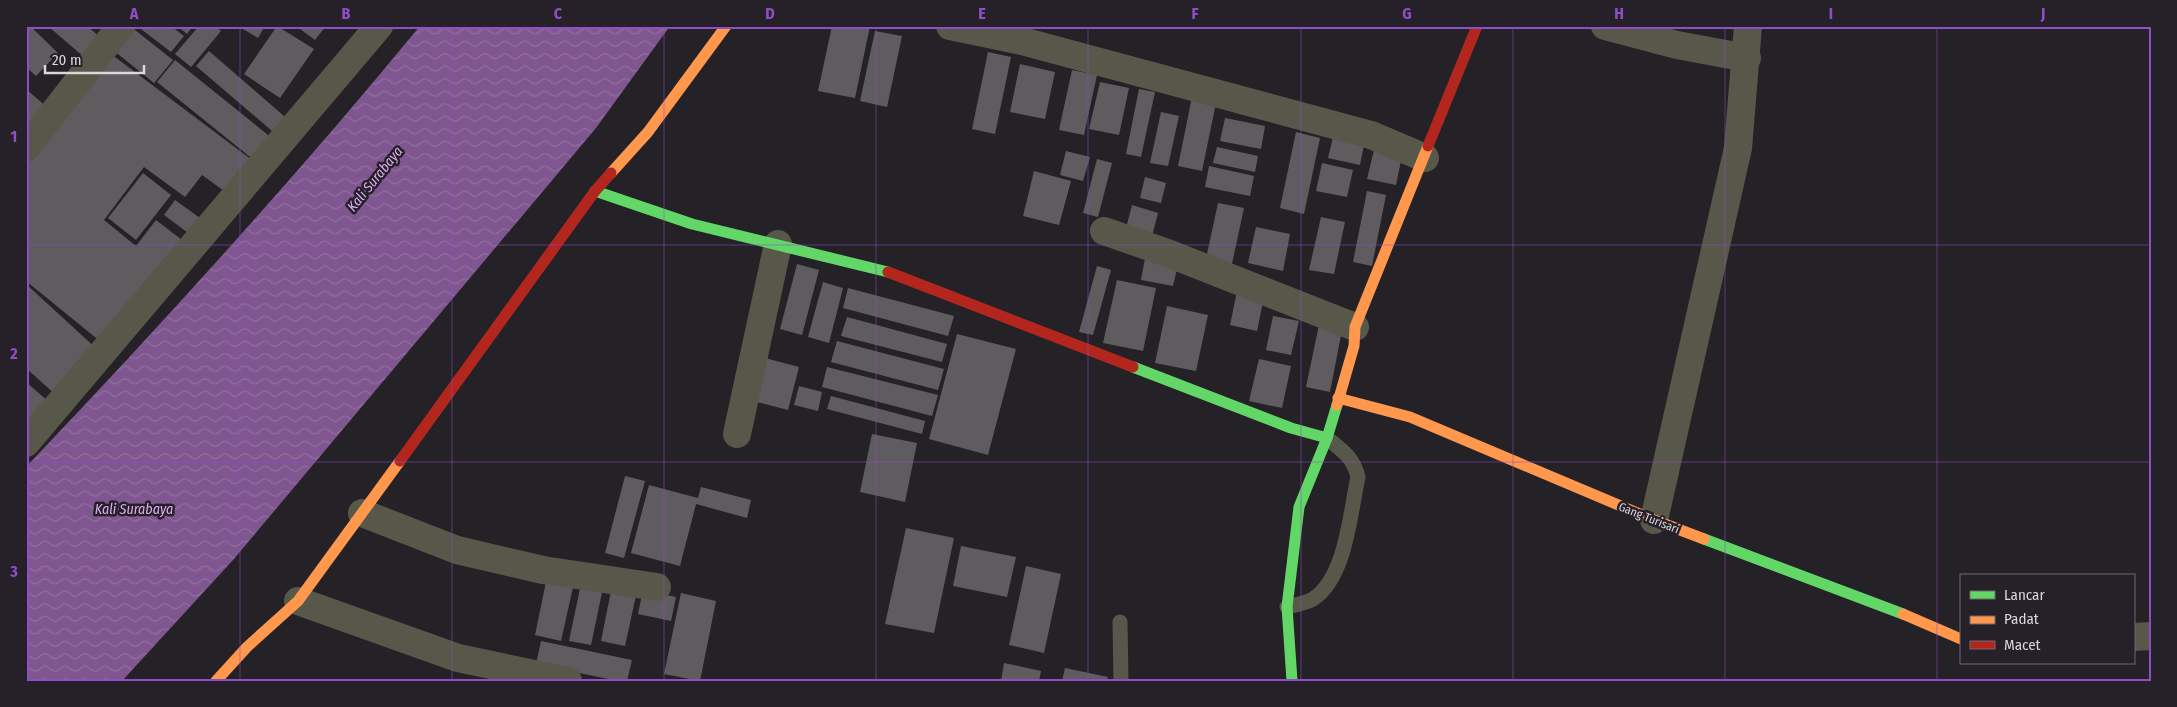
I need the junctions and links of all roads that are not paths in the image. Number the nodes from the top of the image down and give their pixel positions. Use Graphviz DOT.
graph roads {
  1 [pos="121,26"];
  2 [pos="379,26"];
  3 [pos="726,26"];
  4 [pos="950,26"];
  5 [pos="1477,26"];
  6 [pos="1605,26"];
  7 [pos="1748,26"];
  8 [pos="1747,58"];
  9 [pos="26,148"];
  10 [pos="1425,158"];
  11 [pos="595,191"];
  12 [pos="1104,231"];
  13 [pos="778,244"];
  14 [pos="1355,327"];
  15 [pos="1338,398"];
  16 [pos="737,434"];
  17 [pos="1327,438"];
  18 [pos="26,443"];
  19 [pos="362,513"];
  20 [pos="1654,520"];
  21 [pos="657,587"];
  22 [pos="298,601"];
  23 [pos="1287,607"];
  24 [pos="1120,622"];
  25 [pos="2151,636"];
  26 [pos="2134,637"];
  27 [pos="1960,639"];
  28 [pos="216,681"];
  29 [pos="568,681"];
  30 [pos="1121,681"];
  31 [pos="1292,681"];
  1 -- 9 [label="street"];
  2 -- 18 [label="street"];
  3 -- 11 [label="street"];
  4 -- 10 [label="street"];
  5 -- 10 [label="street"];
  6 -- 8 [label="street"];
  7 -- 8 [label="street"];
  8 -- 20 [label="street"];
  10 -- 14 [label="street"];
  11 -- 13 [label="street"];
  11 -- 19 [label="street"];
  12 -- 14 [label="street"];
  13 -- 16 [label="street"];
  13 -- 17 [label="street"];
  14 -- 15 [label="street"];
  15 -- 17 [label="street"];
  15 -- 20 [label="street, Gang Turisari"];
  17 -- 23 [label="street"];
  17 -- 23 [label="lane"];
  19 -- 21 [label="street"];
  19 -- 22 [label="street"];
  20 -- 27 [label="street, Gang Turisari"];
  22 -- 28 [label="street"];
  22 -- 29 [label="street"];
  23 -- 31 [label="street"];
  24 -- 30 [label="lane"];
  25 -- 26 [label="street"];
}
